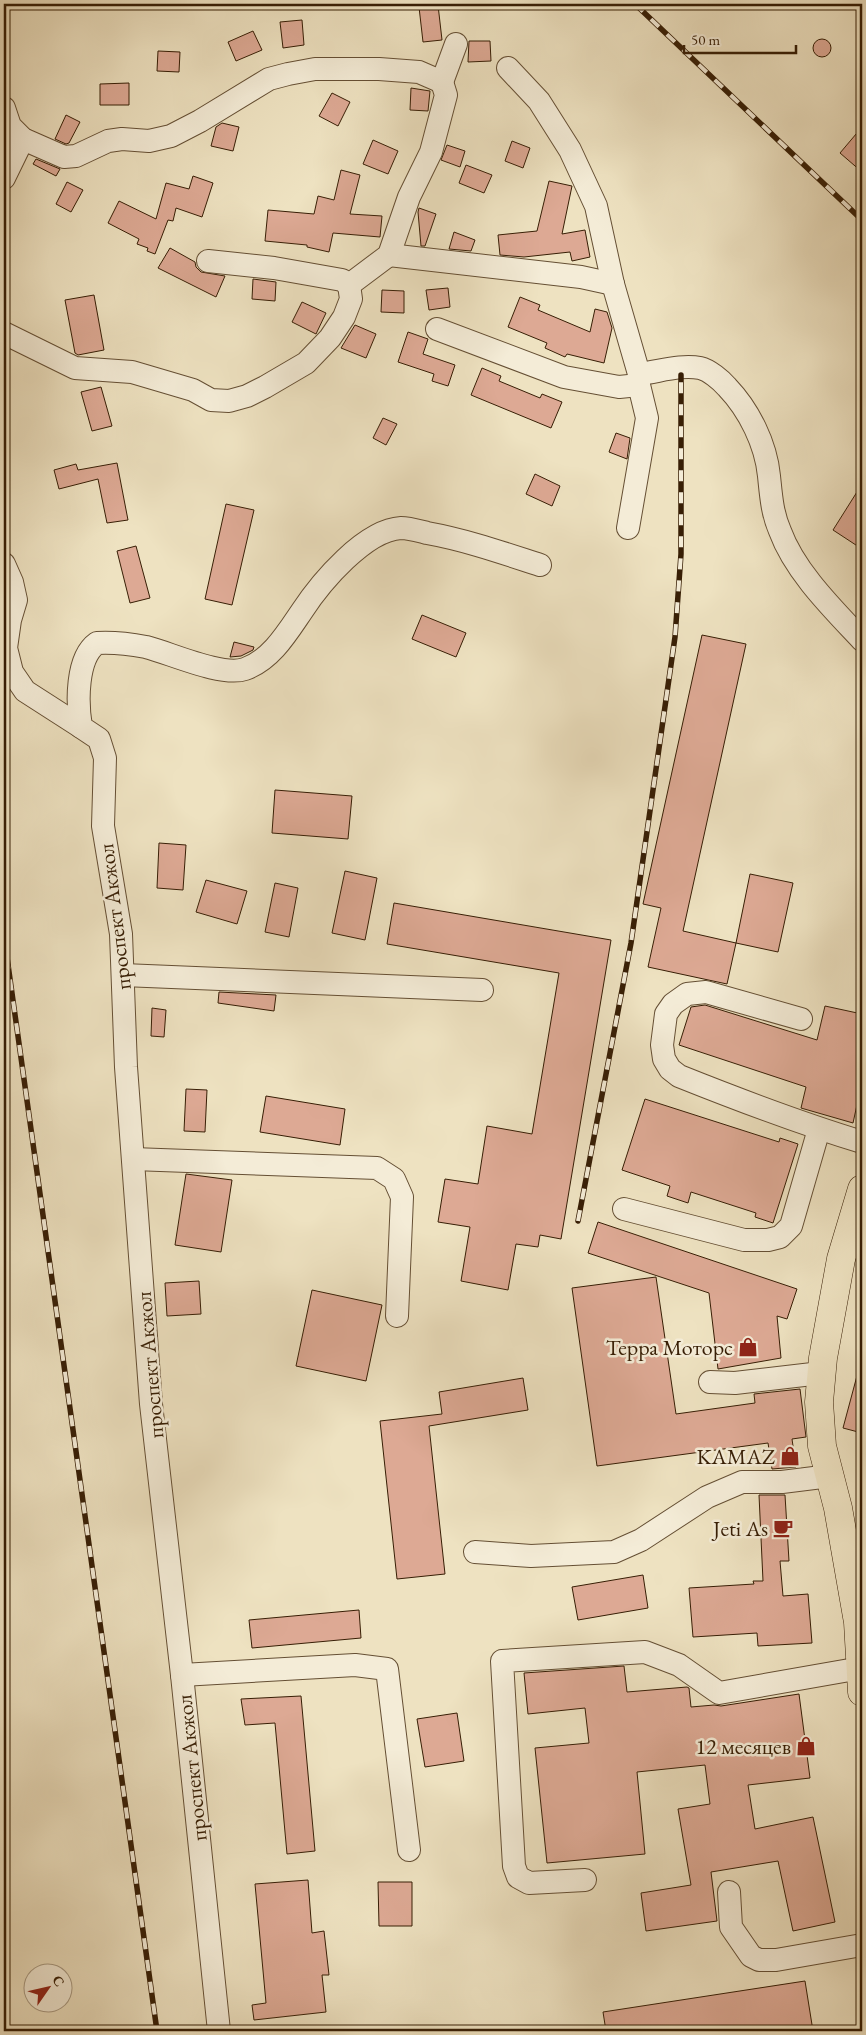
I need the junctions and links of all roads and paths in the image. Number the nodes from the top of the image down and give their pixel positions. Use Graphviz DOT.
graph roads {
  1 [pos="456,44"];
  2 [pos="508,68"];
  3 [pos="442,82"];
  4 [pos="4,108"];
  5 [pos="23,138"];
  6 [pos="4,178"];
  7 [pos="389,255"];
  8 [pos="208,261"];
  9 [pos="612,284"];
  10 [pos="349,285"];
  11 [pos="437,329"];
  12 [pos="4,333"];
  13 [pos="639,380"];
  14 [pos="628,528"];
  15 [pos="4,564"];
  16 [pos="540,565"];
  17 [pos="862,640"];
  18 [pos="79,718"];
  19 [pos="122,975"];
  20 [pos="482,990"];
  21 [pos="801,1019"];
  22 [pos="819,1129"];
  23 [pos="862,1142"];
  24 [pos="133,1159"];
  25 [pos="862,1189"];
  26 [pos="624,1209"];
  27 [pos="397,1316"];
  28 [pos="822,1373"];
  29 [pos="710,1382"];
  30 [pos="830,1476"];
  31 [pos="475,1552"];
  32 [pos="182,1675"];
  33 [pos="862,1680"];
  34 [pos="409,1850"];
  35 [pos="585,1880"];
  36 [pos="729,1892"];
  37 [pos="862,1945"];
  38 [pos="219,2031"];
  1 -- 3 [label="street"];
  2 -- 9 [label="street"];
  3 -- 5 [label="street"];
  3 -- 7 [label="street"];
  4 -- 5 [label="street"];
  5 -- 6 [label="street"];
  7 -- 9 [label="street"];
  7 -- 10 [label="street"];
  8 -- 10 [label="street"];
  9 -- 13 [label="street"];
  10 -- 12 [label="street"];
  11 -- 13 [label="street"];
  13 -- 14 [label="street"];
  13 -- 17 [label="street"];
  15 -- 18 [label="street, проспект Акжол"];
  16 -- 18 [label="street"];
  18 -- 19 [label="street, проспект Акжол"];
  19 -- 20 [label="street"];
  19 -- 24 [label="street, проспект Акжол"];
  21 -- 22 [label="street"];
  22 -- 23 [label="street"];
  22 -- 26 [label="street"];
  24 -- 27 [label="street"];
  24 -- 32 [label="street, проспект Акжол"];
  25 -- 28 [label="main road"];
  28 -- 29 [label="street"];
  28 -- 30 [label="main road"];
  30 -- 31 [label="street"];
  30 -- 33 [label="main road"];
  32 -- 34 [label="street"];
  32 -- 38 [label="street, проспект Акжол"];
  33 -- 35 [label="street"];
  36 -- 37 [label="street"];
}
